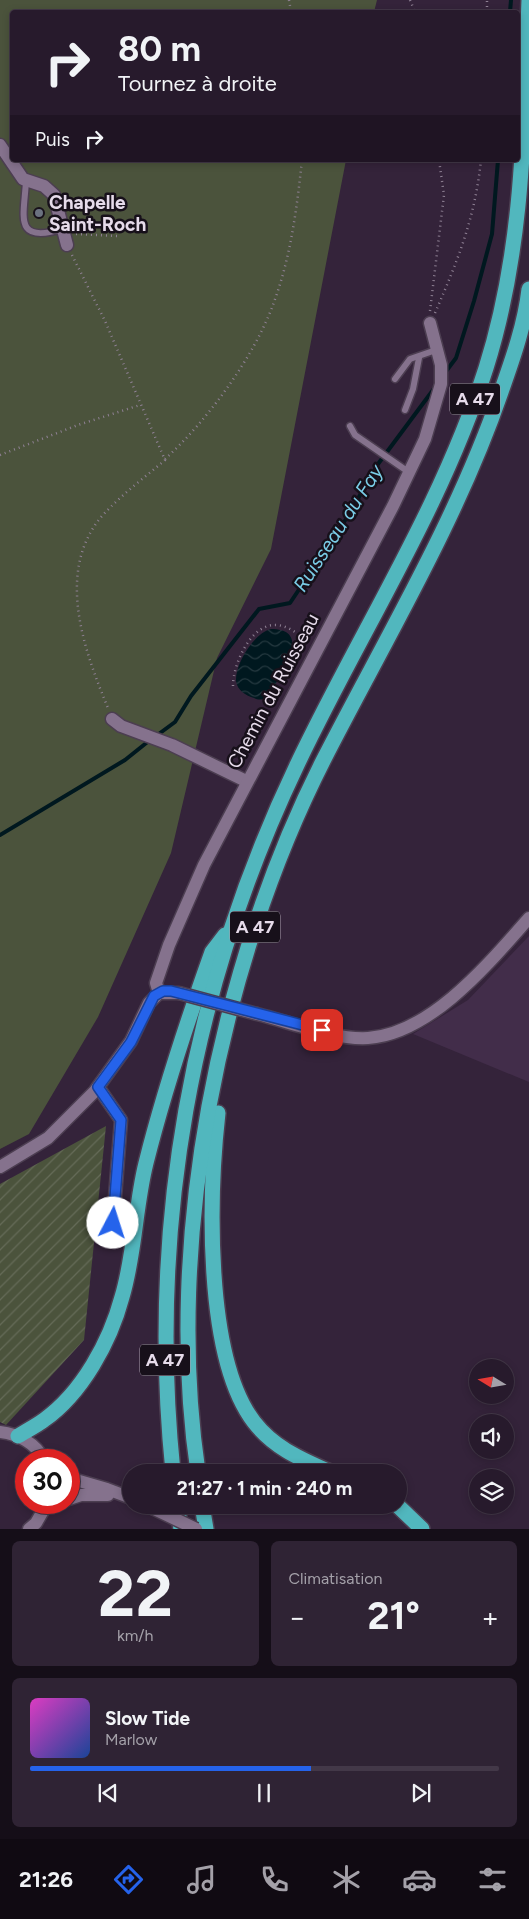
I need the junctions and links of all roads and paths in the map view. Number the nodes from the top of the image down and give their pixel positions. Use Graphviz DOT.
graph roads {
  1 [pos="529,0"];
  2 [pos="0,144"];
  3 [pos="10,160"];
  4 [pos="11,162"];
  5 [pos="302,162"];
  6 [pos="439,162"];
  7 [pos="481,162"];
  8 [pos="26,181"];
  9 [pos="65,236"];
  10 [pos="118,236"];
  11 [pos="529,289"];
  12 [pos="430,323"];
  13 [pos="436,350"];
  14 [pos="419,358"];
  15 [pos="395,379"];
  16 [pos="140,405"];
  17 [pos="405,410"];
  18 [pos="350,426"];
  19 [pos="0,455"];
  20 [pos="165,460"];
  21 [pos="410,473"];
  22 [pos="318,647"];
  23 [pos="233,686"];
  24 [pos="112,719"];
  25 [pos="246,781"];
  26 [pos="529,918"];
  27 [pos="232,926"];
  28 [pos="159,993"];
  29 [pos="218,1065"];
  30 [pos="98,1087"];
  31 [pos="0,1167"];
  32 [pos="113,1223"];
  33 [pos="0,1432"];
  34 [pos="18,1436"];
  35 [pos="36,1449"];
  36 [pos="173,1464"];
  37 [pos="197,1464"];
  38 [pos="314,1464"];
  39 [pos="80,1481"];
  40 [pos="122,1495"];
  41 [pos="80,1497"];
  42 [pos="122,1498"];
  43 [pos="41,1514"];
  44 [pos="165,1514"];
  45 [pos="178,1514"];
  46 [pos="204,1514"];
  47 [pos="406,1514"];
  48 [pos="29,1529"];
  49 [pos="181,1529"];
  50 [pos="196,1529"];
  51 [pos="206,1529"];
  52 [pos="422,1529"];
  1 -- 27 [label="highway, A 47"];
  2 -- 3 [label="street"];
  4 -- 8 [label="street"];
  5 -- 20 [label="path"];
  6 -- 12 [label="path"];
  7 -- 12 [label="path"];
  8 -- 9 [label="street"];
  8 -- 9 [label="lane"];
  9 -- 10 [label="path"];
  9 -- 16 [label="path"];
  11 -- 29 [label="highway, A 47"];
  12 -- 13 [label="street, Chemin du Ruisseau"];
  13 -- 14 [label="lane"];
  13 -- 21 [label="street, Chemin du Ruisseau"];
  14 -- 15 [label="lane"];
  14 -- 17 [label="lane"];
  16 -- 19 [label="path"];
  16 -- 20 [label="path"];
  18 -- 21 [label="lane"];
  20 -- 24 [label="path"];
  21 -- 22 [label="street, Chemin du Ruisseau"];
  22 -- 23 [label="path"];
  22 -- 25 [label="street, Chemin du Ruisseau"];
  24 -- 25 [label="street"];
  25 -- 28 [label="street, Chemin du Ruisseau"];
  26 -- 28 [label="street, bridge"];
  27 -- 34 [label="highway"];
  27 -- 36 [label="highway, A 47"];
  28 -- 30 [label="street"];
  29 -- 37 [label="highway, A 47"];
  29 -- 38 [label="highway"];
  30 -- 31 [label="street"];
  30 -- 32 [label="street"];
  33 -- 34 [label="street"];
  34 -- 35 [label="street"];
  39 -- 40 [label="street"];
  41 -- 42 [label="street"];
  43 -- 48 [label="street"];
  44 -- 50 [label="street, bridge"];
  45 -- 49 [label="highway"];
  46 -- 51 [label="highway"];
  47 -- 52 [label="highway"];
}
